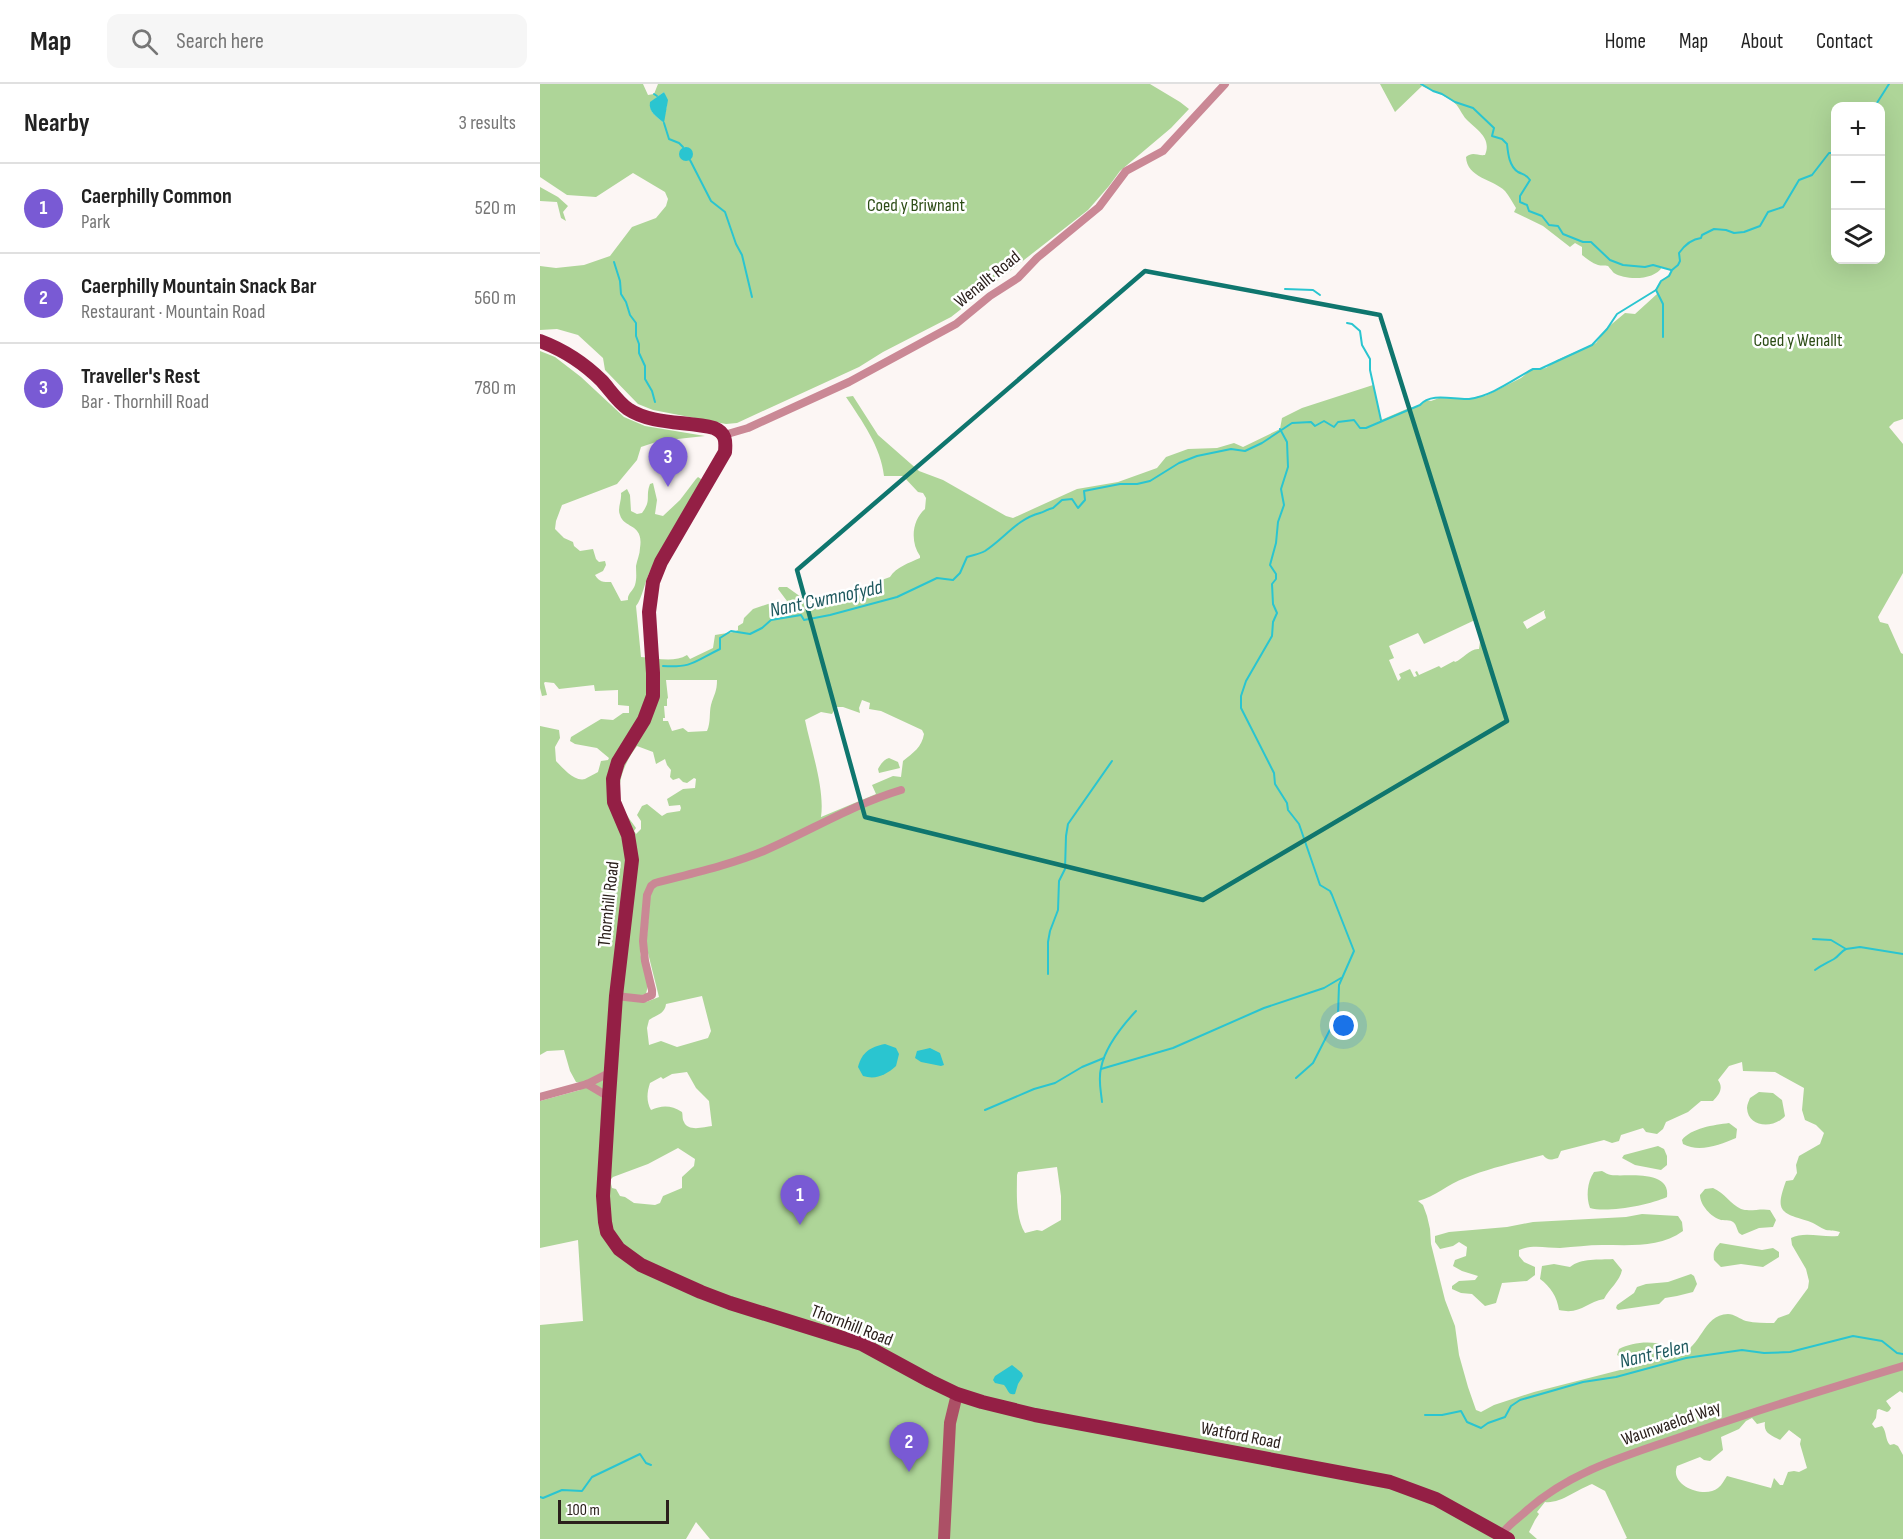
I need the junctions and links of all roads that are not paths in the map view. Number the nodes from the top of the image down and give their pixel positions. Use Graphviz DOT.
graph roads {
  1 [pos="1225,84"];
  2 [pos="540,341"];
  3 [pos="724,435"];
  4 [pos="901,790"];
  5 [pos="616,996"];
  6 [pos="610,1072"];
  7 [pos="587,1084"];
  8 [pos="540,1097"];
  9 [pos="609,1097"];
  10 [pos="1903,1366"];
  11 [pos="957,1394"];
  12 [pos="1504,1537"];
  13 [pos="944,1539"];
  1 -- 3 [label="street, Wenallt Road"];
  2 -- 3 [label="main road"];
  3 -- 5 [label="main road, Thornhill Road"];
  4 -- 5 [label="street"];
  5 -- 6 [label="main road, Thornhill Road"];
  6 -- 7 [label="street"];
  6 -- 9 [label="main road, Thornhill Road"];
  7 -- 8 [label="street"];
  7 -- 9 [label="street"];
  9 -- 11 [label="main road, Thornhill Road"];
  10 -- 12 [label="street, Waunwaelod Way"];
  11 -- 12 [label="main road, Watford Road"];
  11 -- 13 [label="main road"];
}
